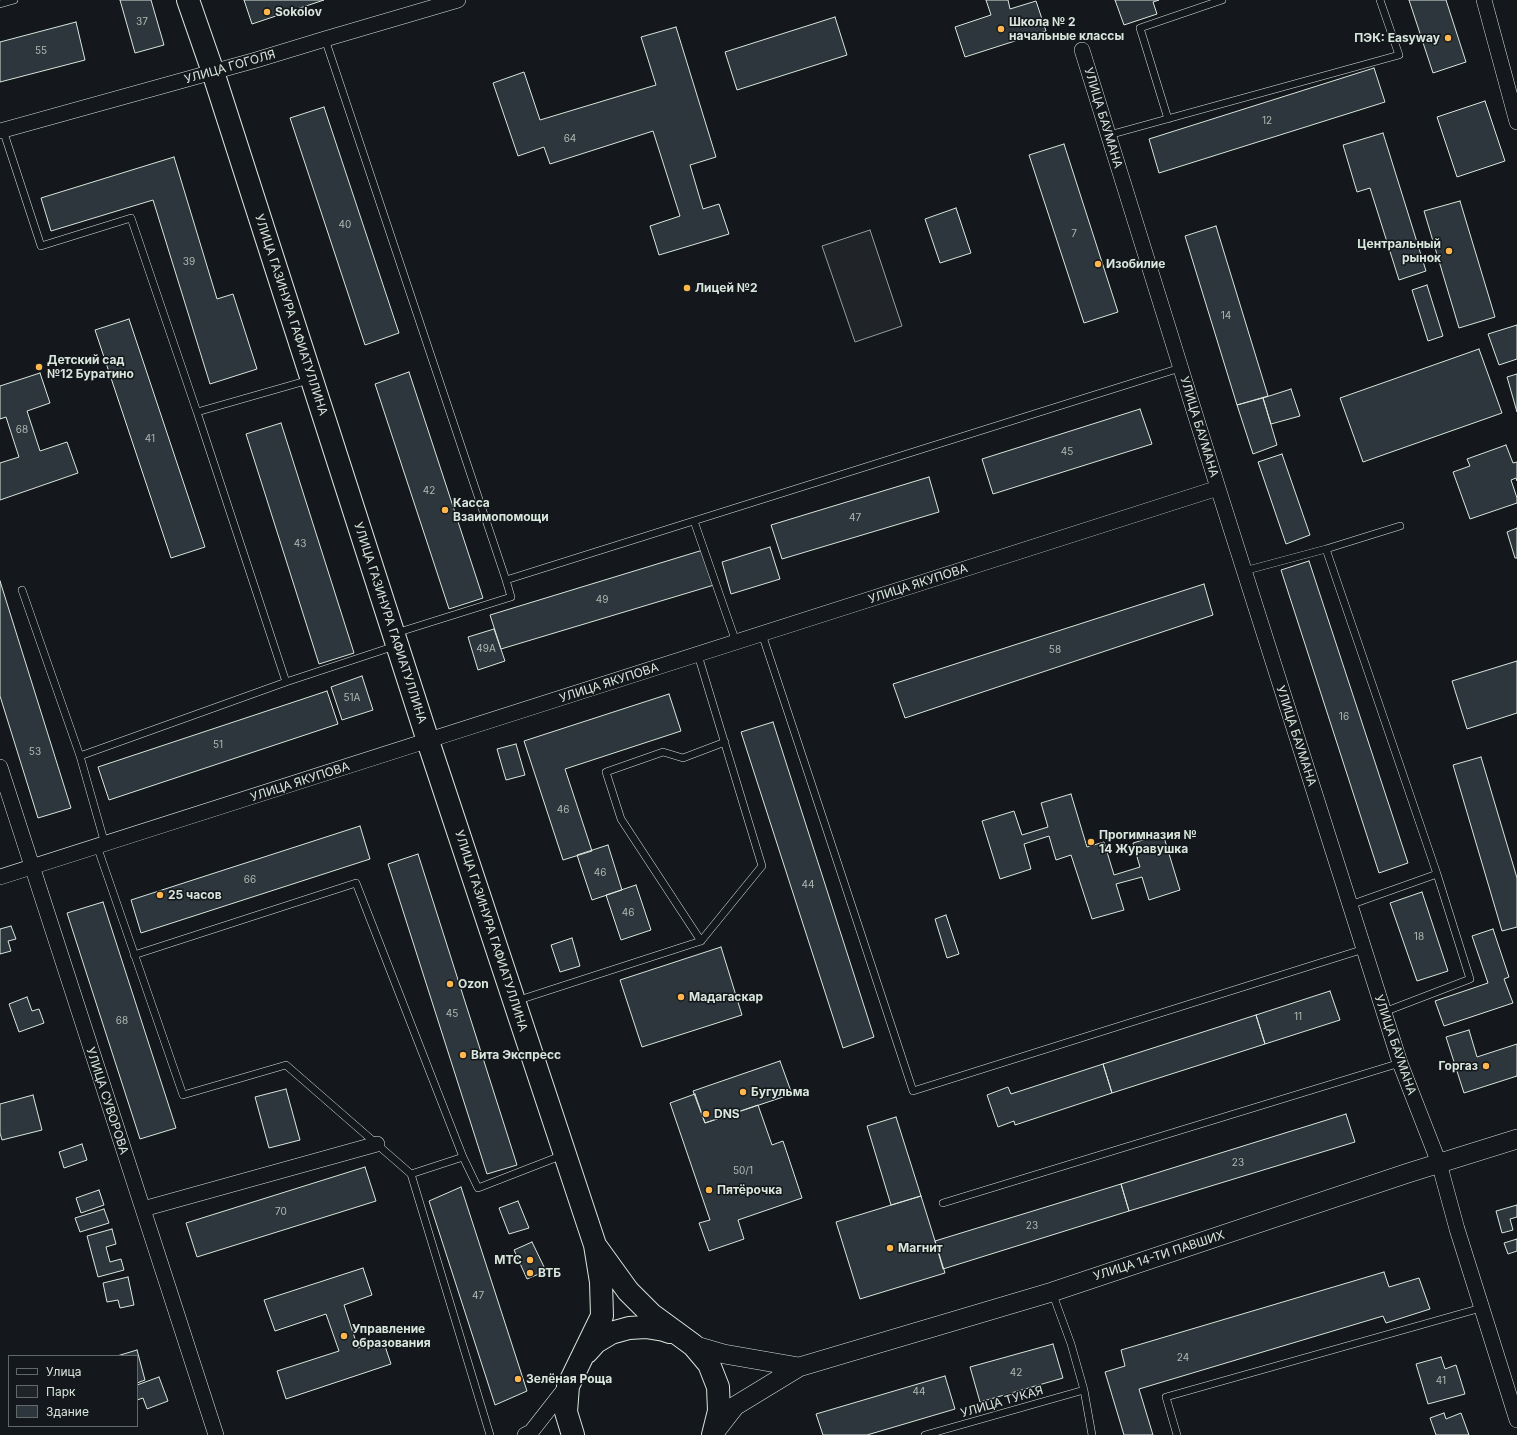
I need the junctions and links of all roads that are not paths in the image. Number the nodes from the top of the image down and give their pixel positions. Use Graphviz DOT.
graph roads {
  1 [pos="14,0"];
  2 [pos="188,0"];
  3 [pos="458,0"];
  4 [pos="1222,0"];
  5 [pos="1380,0"];
  6 [pos="1484,0"];
  7 [pos="0,4"];
  8 [pos="325,39"];
  9 [pos="1082,50"];
  10 [pos="213,72"];
  11 [pos="1168,119"];
  12 [pos="1517,122"];
  13 [pos="2,130"];
  14 [pos="1109,135"];
  15 [pos="1180,368"];
  16 [pos="312,379"];
  17 [pos="197,412"];
  18 [pos="1218,488"];
  19 [pos="694,521"];
  20 [pos="1400,526"];
  21 [pos="1326,549"];
  22 [pos="1244,572"];
  23 [pos="506,580"];
  24 [pos="22,590"];
  25 [pos="762,634"];
  26 [pos="396,640"];
  27 [pos="736,642"];
  28 [pos="698,655"];
  29 [pos="286,682"];
  30 [pos="428,741"];
  31 [pos="725,742"];
  32 [pos="80,756"];
  33 [pos="1,771"];
  34 [pos="101,845"];
  35 [pos="32,867"];
  36 [pos="1437,874"];
  37 [pos="0,877"];
  38 [pos="1350,905"];
  39 [pos="701,941"];
  40 [pos="1364,949"];
  41 [pos="134,955"];
  42 [pos="515,1001"];
  43 [pos="1384,1012"];
  44 [pos="1400,1063"];
  45 [pos="1517,1139"];
  46 [pos="377,1144"];
  47 [pos="565,1155"];
  48 [pos="463,1157"];
  49 [pos="1439,1163"];
  50 [pos="411,1174"];
  51 [pos="942,1203"];
  52 [pos="142,1209"];
  53 [pos="595,1245"];
  54 [pos="1052,1292"];
  55 [pos="1481,1308"];
  56 [pos="687,1341"];
  57 [pos="583,1355"];
  58 [pos="799,1367"];
  59 [pos="568,1386"];
  60 [pos="1084,1390"];
  61 [pos="1517,1420"];
  62 [pos="216,1435"];
  63 [pos="490,1435"];
  64 [pos="526,1435"];
  65 [pos="573,1435"];
  66 [pos="713,1435"];
  67 [pos="925,1435"];
  68 [pos="1092,1435"];
  69 [pos="1176,1435"];
  1 -- 7 [label="lane"];
  2 -- 10 [label="main road, УЛИЦА ГАЗИНУРА ГАФИАТУЛЛИНА"];
  3 -- 8 [label="street, УЛИЦА ГОГОЛЯ"];
  4 -- 11 [label="lane"];
  5 -- 11 [label="lane"];
  6 -- 12 [label="street"];
  8 -- 10 [label="street, УЛИЦА ГОГОЛЯ"];
  8 -- 23 [label="lane"];
  9 -- 14 [label="street, УЛИЦА БАУМАНА"];
  10 -- 13 [label="street, УЛИЦА ГОГОЛЯ"];
  10 -- 16 [label="main road, УЛИЦА ГАЗИНУРА ГАФИАТУЛЛИНА"];
  11 -- 14 [label="lane"];
  13 -- 17 [label="lane"];
  14 -- 15 [label="street, УЛИЦА БАУМАНА"];
  15 -- 18 [label="street, УЛИЦА БАУМАНА"];
  15 -- 19 [label="lane"];
  16 -- 17 [label="lane"];
  16 -- 26 [label="main road, УЛИЦА ГАЗИНУРА ГАФИАТУЛЛИНА"];
  17 -- 29 [label="lane"];
  18 -- 22 [label="street, УЛИЦА БАУМАНА"];
  18 -- 25 [label="street, УЛИЦА ЯКУПОВА"];
  19 -- 23 [label="lane"];
  19 -- 27 [label="lane"];
  20 -- 21 [label="lane"];
  21 -- 22 [label="lane"];
  21 -- 36 [label="lane"];
  22 -- 38 [label="street, УЛИЦА БАУМАНА"];
  23 -- 26 [label="lane"];
  24 -- 32 [label="lane"];
  25 -- 27 [label="street, УЛИЦА ЯКУПОВА"];
  25 -- 40 [label="lane"];
  26 -- 29 [label="lane"];
  26 -- 30 [label="main road, УЛИЦА ГАЗИНУРА ГАФИАТУЛЛИНА"];
  27 -- 28 [label="street, УЛИЦА ЯКУПОВА"];
  28 -- 30 [label="street, УЛИЦА ЯКУПОВА"];
  28 -- 31 [label="lane"];
  29 -- 32 [label="lane"];
  30 -- 34 [label="street, УЛИЦА ЯКУПОВА"];
  30 -- 42 [label="main road, УЛИЦА ГАЗИНУРА ГАФИАТУЛЛИНА"];
  31 -- 39 [label="lane"];
  31 -- 39 [label="lane"];
  32 -- 34 [label="lane"];
  33 -- 35 [label="street, УЛИЦА СУВОРОВА"];
  34 -- 35 [label="street, УЛИЦА ЯКУПОВА"];
  34 -- 41 [label="lane"];
  35 -- 37 [label="street, УЛИЦА ЯКУПОВА"];
  35 -- 52 [label="street, УЛИЦА СУВОРОВА"];
  36 -- 38 [label="lane"];
  36 -- 43 [label="lane"];
  38 -- 40 [label="street, УЛИЦА БАУМАНА"];
  39 -- 42 [label="lane"];
  40 -- 43 [label="street, УЛИЦА БАУМАНА"];
  41 -- 46 [label="lane"];
  41 -- 48 [label="lane"];
  42 -- 47 [label="main road, УЛИЦА ГАЗИНУРА ГАФИАТУЛЛИНА"];
  43 -- 44 [label="street, УЛИЦА БАУМАНА"];
  44 -- 49 [label="street, УЛИЦА БАУМАНА"];
  44 -- 51 [label="lane"];
  45 -- 49 [label="street, УЛИЦА 14-ТИ ПАВШИХ"];
  46 -- 50 [label="lane"];
  46 -- 52 [label="street"];
  47 -- 48 [label="lane"];
  47 -- 53 [label="main road, УЛИЦА ГАЗИНУРА ГАФИАТУЛЛИНА"];
  48 -- 50 [label="lane"];
  49 -- 54 [label="street, УЛИЦА 14-ТИ ПАВШИХ"];
  49 -- 55 [label="street, УЛИЦА БАУМАНА"];
  50 -- 63 [label="lane"];
  52 -- 62 [label="street, УЛИЦА СУВОРОВА"];
  53 -- 56 [label="main road"];
  53 -- 57 [label="main road"];
  54 -- 58 [label="street, УЛИЦА 14-ТИ ПАВШИХ"];
  54 -- 60 [label="lane"];
  55 -- 61 [label="street, УЛИЦА БАУМАНА"];
  55 -- 69 [label="lane"];
  56 -- 57 [label="main road"];
  56 -- 58 [label="street"];
  56 -- 66 [label="main road"];
  57 -- 59 [label="main road"];
  58 -- 66 [label="street"];
  59 -- 64 [label="street"];
  59 -- 65 [label="main road"];
  60 -- 67 [label="lane, УЛИЦА ТУКАЯ"];
  60 -- 68 [label="lane"];
}
